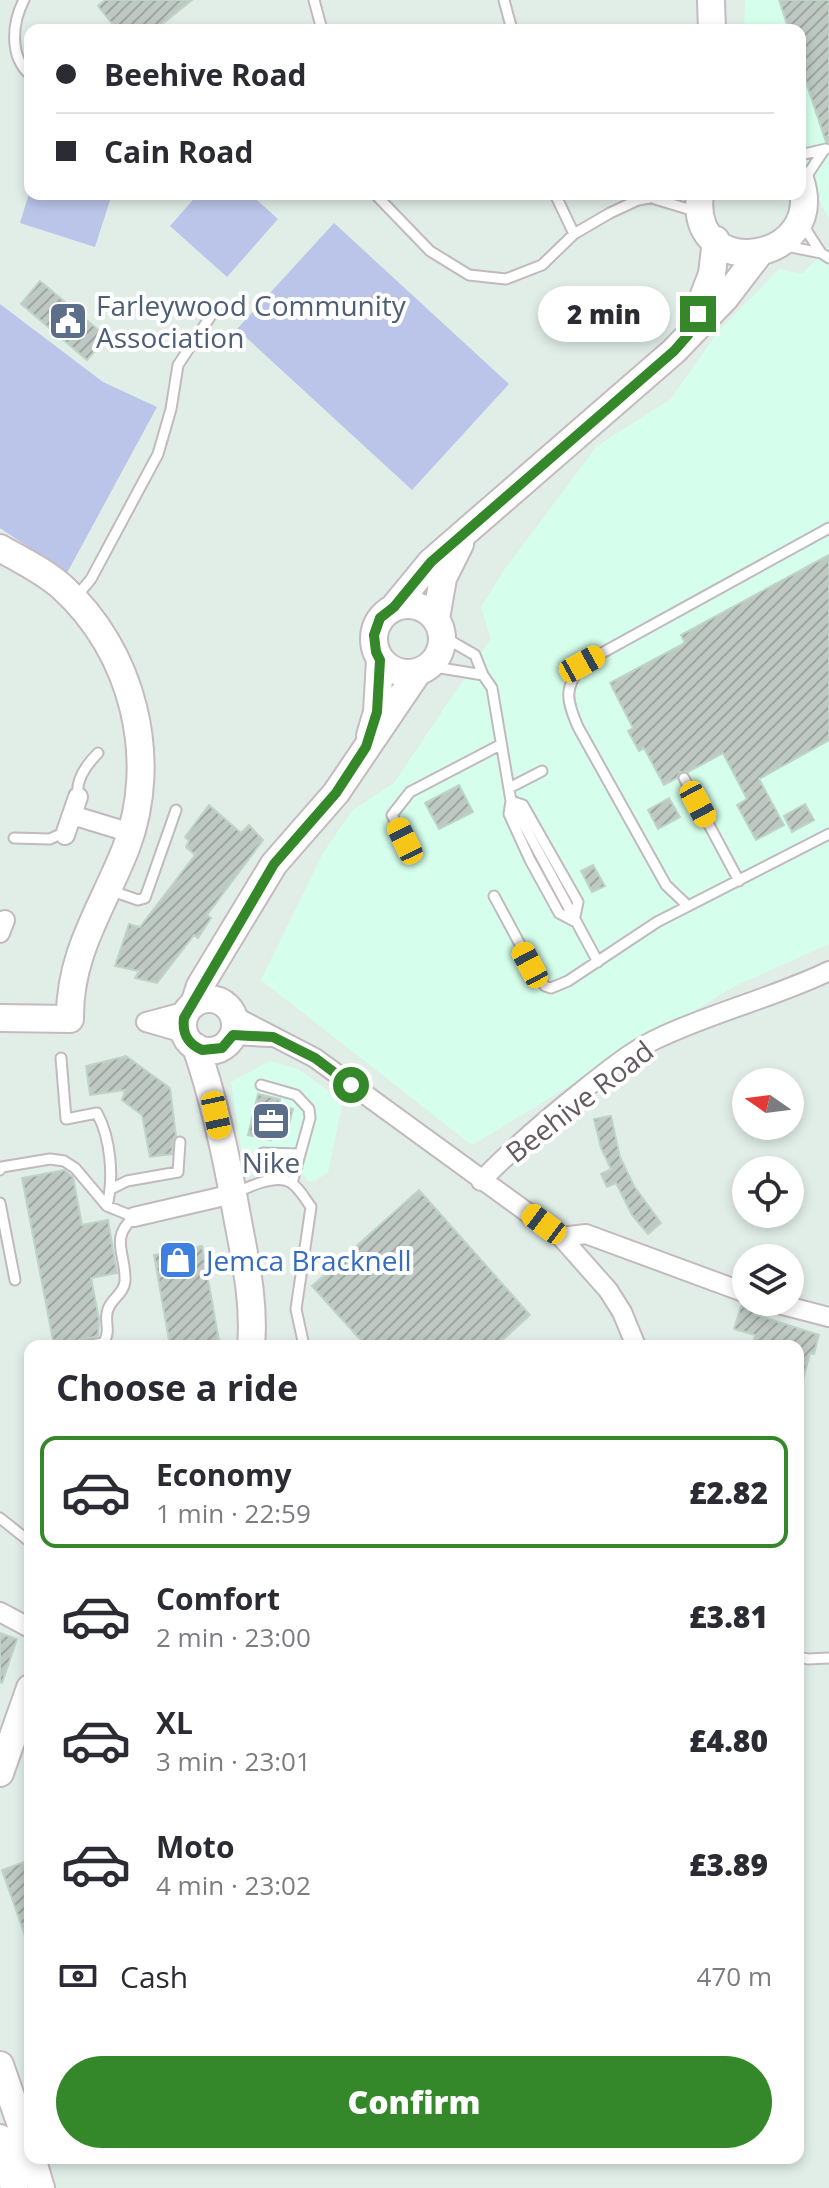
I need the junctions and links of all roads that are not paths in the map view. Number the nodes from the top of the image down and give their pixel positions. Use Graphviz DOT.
graph roads {
  1 [pos="24,0"];
  2 [pos="314,0"];
  3 [pos="504,0"];
  4 [pos="711,0"];
  5 [pos="320,24"];
  6 [pos="510,24"];
  7 [pos="712,24"];
  8 [pos="24,70"];
  9 [pos="827,149"];
  10 [pos="806,154"];
  11 [pos="806,175"];
  12 [pos="378,200"];
  13 [pos="558,200"];
  14 [pos="638,200"];
  15 [pos="666,200"];
  16 [pos="804,200"];
  17 [pos="700,203"];
  18 [pos="801,222"];
  19 [pos="574,234"];
  20 [pos="716,240"];
  21 [pos="770,250"];
  22 [pos="825,256"];
  23 [pos="218,305"];
  24 [pos="688,335"];
  25 [pos="829,528"];
  26 [pos="465,534"];
  27 [pos="0,548"];
  28 [pos="73,599"];
  29 [pos="394,607"];
  30 [pos="439,628"];
  31 [pos="380,660"];
  32 [pos="423,669"];
  33 [pos="483,675"];
  34 [pos="500,745"];
  35 [pos="366,747"];
  36 [pos="98,753"];
  37 [pos="542,771"];
  38 [pos="684,778"];
  39 [pos="509,788"];
  40 [pos="511,801"];
  41 [pos="176,810"];
  42 [pos="70,820"];
  43 [pos="131,833"];
  44 [pos="829,834"];
  45 [pos="14,838"];
  46 [pos="405,841"];
  47 [pos="739,881"];
  48 [pos="106,889"];
  49 [pos="494,896"];
  50 [pos="688,906"];
  51 [pos="574,921"];
  52 [pos="229,942"];
  53 [pos="598,962"];
  54 [pos="829,971"];
  55 [pos="0,1018"];
  56 [pos="190,1024"];
  57 [pos="228,1026"];
  58 [pos="61,1058"];
  59 [pos="261,1085"];
  60 [pos="210,1088"];
  61 [pos="180,1142"];
  62 [pos="263,1153"];
  63 [pos="300,1154"];
  64 [pos="0,1170"];
  65 [pos="481,1181"];
  66 [pos="292,1183"];
  67 [pos="111,1189"];
  68 [pos="233,1194"];
  69 [pos="0,1203"];
  70 [pos="107,1206"];
  71 [pos="134,1217"];
  72 [pos="561,1237"];
  73 [pos="15,1280"];
  74 [pos="732,1288"];
  75 [pos="804,1311"];
  76 [pos="829,1317"];
  77 [pos="105,1340"];
  78 [pos="251,1340"];
  79 [pos="303,1340"];
  80 [pos="634,1340"];
  81 [pos="0,1518"];
  82 [pos="24,1537"];
  83 [pos="0,1612"];
  84 [pos="24,1625"];
  85 [pos="804,1658"];
  86 [pos="829,1658"];
  87 [pos="24,1709"];
  88 [pos="1,1766"];
  89 [pos="0,2065"];
  90 [pos="24,2134"];
  91 [pos="0,2138"];
  92 [pos="14,2171"];
  93 [pos="41,2188"];
  1 -- 8 [label="lane"];
  2 -- 5 [label="lane"];
  3 -- 6 [label="lane"];
  4 -- 7 [label="street"];
  9 -- 10 [label="lane"];
  9 -- 11 [label="lane"];
  12 -- 19 [label="lane"];
  13 -- 19 [label="lane"];
  14 -- 19 [label="lane"];
  15 -- 17 [label="lane"];
  16 -- 18 [label="street"];
  17 -- 20 [label="street"];
  18 -- 21 [label="street"];
  18 -- 22 [label="lane"];
  20 -- 21 [label="street"];
  20 -- 24 [label="street"];
  21 -- 22 [label="lane"];
  21 -- 24 [label="street"];
  23 -- 28 [label="lane"];
  24 -- 26 [label="street"];
  25 -- 50 [label="lane"];
  26 -- 29 [label="street"];
  26 -- 30 [label="street"];
  27 -- 28 [label="street"];
  28 -- 43 [label="street"];
  29 -- 30 [label="street"];
  29 -- 31 [label="street"];
  30 -- 32 [label="street"];
  30 -- 33 [label="lane"];
  31 -- 32 [label="street"];
  31 -- 35 [label="street"];
  32 -- 33 [label="lane"];
  32 -- 35 [label="street"];
  33 -- 34 [label="lane"];
  34 -- 39 [label="lane"];
  34 -- 46 [label="lane"];
  35 -- 52 [label="street"];
  36 -- 42 [label="lane"];
  37 -- 39 [label="lane"];
  38 -- 47 [label="lane"];
  39 -- 40 [label="lane"];
  40 -- 51 [label="lane"];
  40 -- 51 [label="lane"];
  41 -- 48 [label="lane"];
  42 -- 43 [label="street"];
  42 -- 45 [label="lane"];
  43 -- 48 [label="street"];
  44 -- 47 [label="lane"];
  47 -- 50 [label="lane"];
  48 -- 55 [label="street"];
  49 -- 53 [label="lane"];
  50 -- 53 [label="lane"];
  51 -- 53 [label="lane"];
  52 -- 56 [label="street"];
  52 -- 57 [label="street"];
  54 -- 65 [label="street, Beehive Road"];
  56 -- 57 [label="street"];
  56 -- 57 [label="street"];
  56 -- 60 [label="street"];
  57 -- 60 [label="street"];
  57 -- 65 [label="street, Beehive Road"];
  58 -- 67 [label="lane"];
  59 -- 63 [label="lane"];
  60 -- 68 [label="street"];
  61 -- 67 [label="lane"];
  62 -- 63 [label="lane"];
  63 -- 66 [label="lane"];
  64 -- 70 [label="lane"];
  65 -- 72 [label="street"];
  66 -- 68 [label="lane"];
  66 -- 79 [label="lane"];
  67 -- 70 [label="lane"];
  68 -- 71 [label="street"];
  68 -- 78 [label="street"];
  69 -- 73 [label="lane"];
  70 -- 71 [label="lane"];
  71 -- 77 [label="lane"];
  72 -- 74 [label="street"];
  72 -- 80 [label="street"];
  75 -- 76 [label="street"];
  81 -- 82 [label="lane"];
  83 -- 84 [label="street"];
  85 -- 86 [label="lane"];
  87 -- 88 [label="street"];
  89 -- 90 [label="street"];
  91 -- 92 [label="street"];
  92 -- 93 [label="street"];
}
